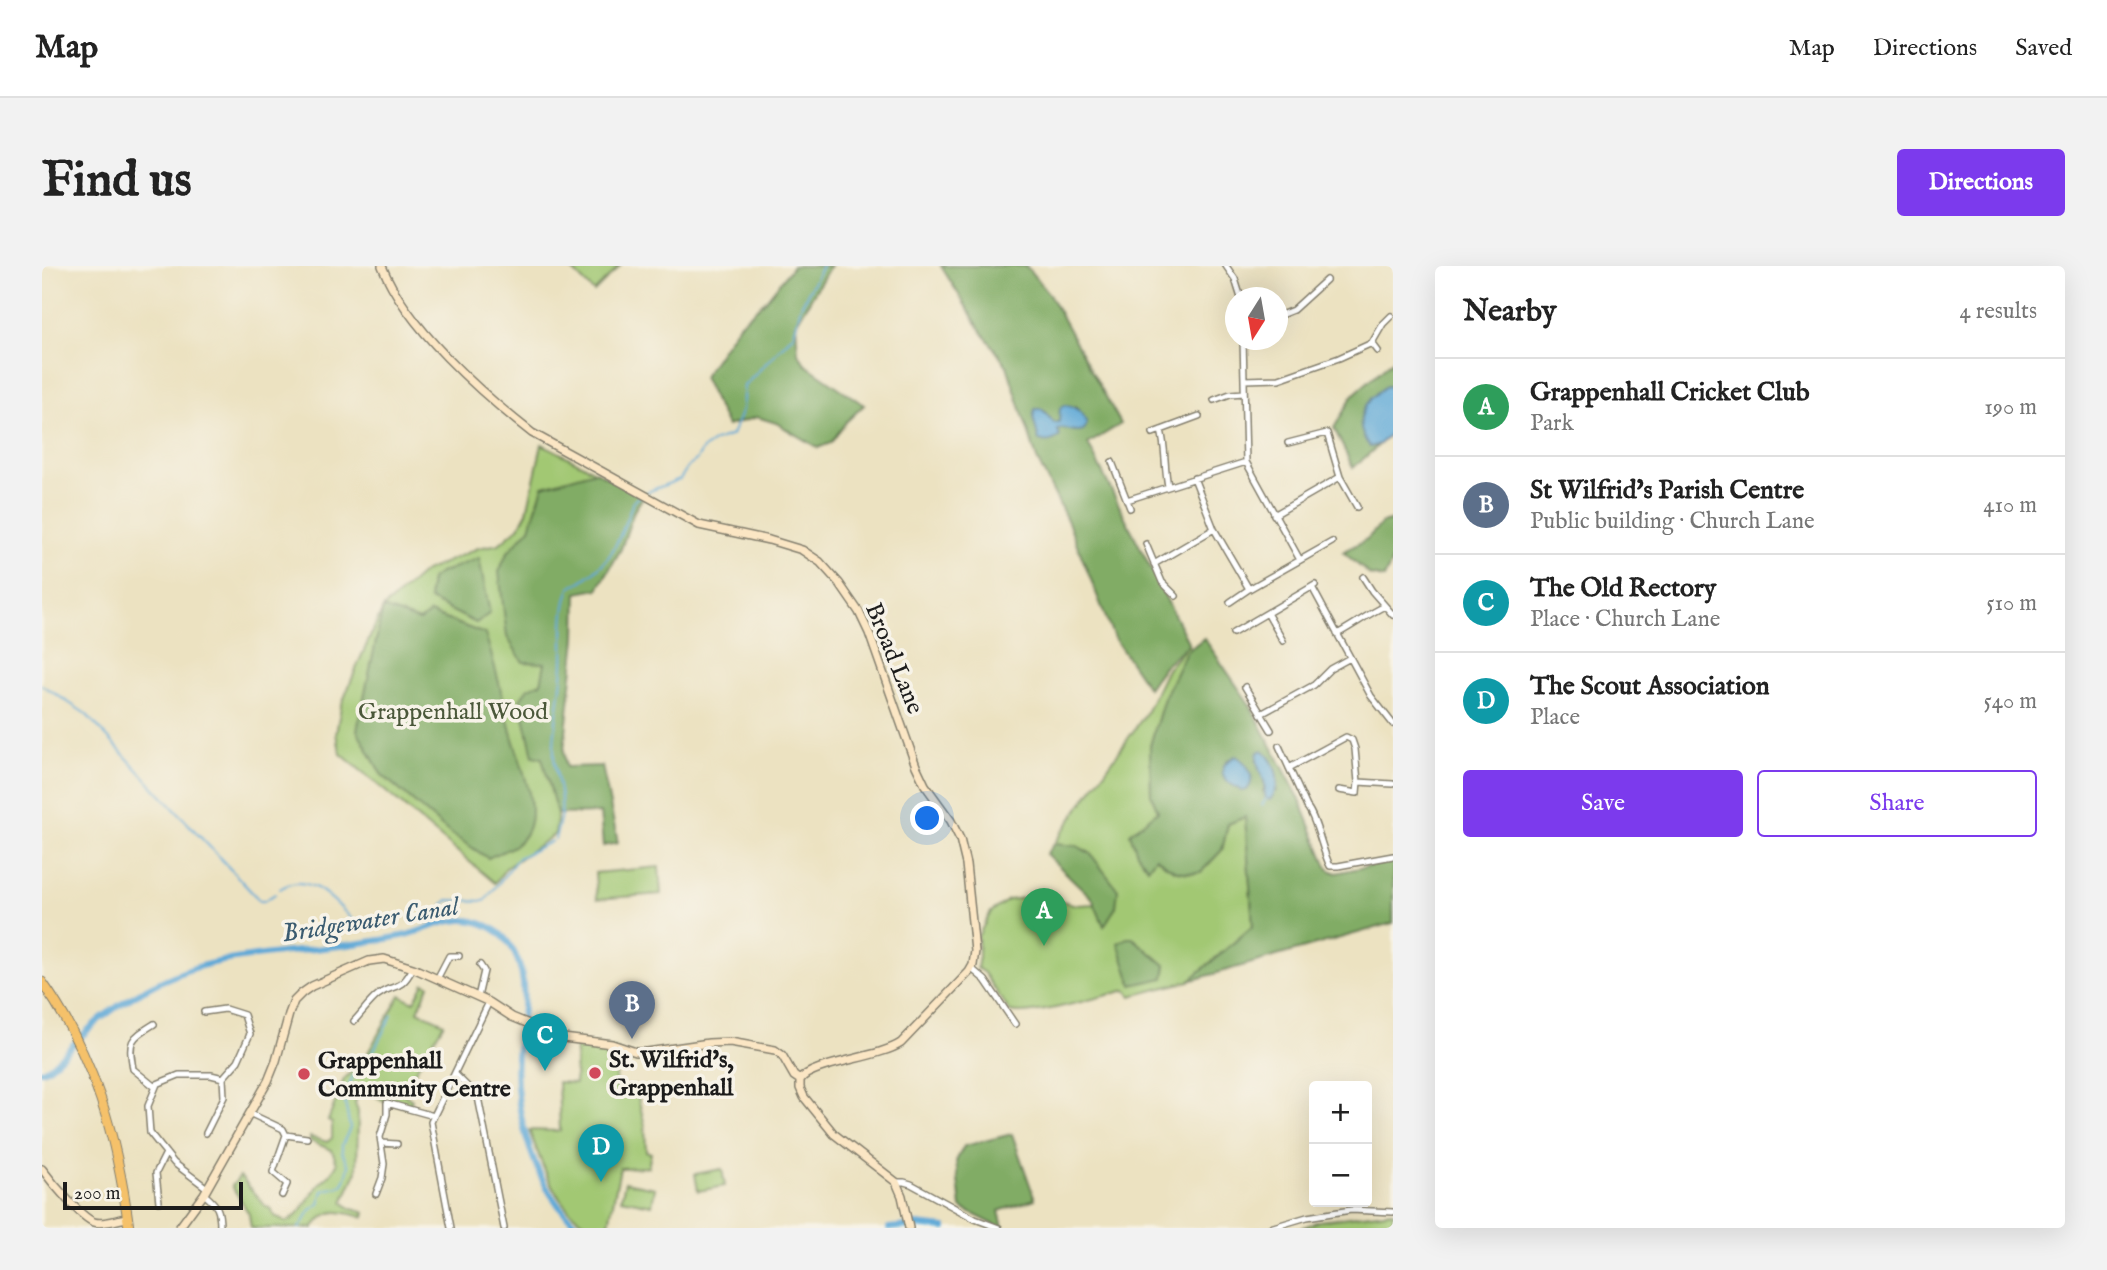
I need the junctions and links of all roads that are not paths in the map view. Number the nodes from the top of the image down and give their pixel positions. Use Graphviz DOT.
graph roads {
  1 [pos="382,266"];
  2 [pos="1230,267"];
  3 [pos="1327,280"];
  4 [pos="1239,287"];
  5 [pos="1288,312"];
  6 [pos="1391,316"];
  7 [pos="1372,343"];
  8 [pos="1243,350"];
  9 [pos="1378,351"];
  10 [pos="1244,380"];
  11 [pos="1244,393"];
  12 [pos="1214,400"];
  13 [pos="1199,416"];
  14 [pos="1161,430"];
  15 [pos="1153,433"];
  16 [pos="1288,443"];
  17 [pos="1112,462"];
  18 [pos="1246,462"];
  19 [pos="1340,477"];
  20 [pos="1194,478"];
  21 [pos="1168,486"];
  22 [pos="1127,500"];
  23 [pos="1357,507"];
  24 [pos="1130,508"];
  25 [pos="1274,515"];
  26 [pos="1214,529"];
  27 [pos="1332,542"];
  28 [pos="1146,544"];
  29 [pos="1300,560"];
  30 [pos="1154,564"];
  31 [pos="1363,577"];
  32 [pos="1249,589"];
  33 [pos="1176,596"];
  34 [pos="1230,602"];
  35 [pos="1385,606"];
  36 [pos="1267,613"];
  37 [pos="1393,615"];
  38 [pos="1233,633"];
  39 [pos="1337,634"];
  40 [pos="1283,641"];
  41 [pos="1350,658"];
  42 [pos="1245,687"];
  43 [pos="1261,714"];
  44 [pos="1393,724"];
  45 [pos="1271,730"];
  46 [pos="1279,746"];
  47 [pos="1289,768"];
  48 [pos="1358,782"];
  49 [pos="1393,784"];
  50 [pos="1339,790"];
  51 [pos="1393,856"];
  52 [pos="459,956"];
  53 [pos="480,965"];
  54 [pos="413,968"];
  55 [pos="972,969"];
  56 [pos="437,979"];
  57 [pos="42,982"];
  58 [pos="478,997"];
  59 [pos="489,1002"];
  60 [pos="204,1012"];
  61 [pos="355,1021"];
  62 [pos="154,1024"];
  63 [pos="1015,1024"];
  64 [pos="455,1074"];
  65 [pos="223,1078"];
  66 [pos="800,1080"];
  67 [pos="155,1087"];
  68 [pos="251,1114"];
  69 [pos="434,1116"];
  70 [pos="206,1133"];
  71 [pos="286,1135"];
  72 [pos="307,1138"];
  73 [pos="381,1143"];
  74 [pos="397,1144"];
  75 [pos="166,1153"];
  76 [pos="42,1169"];
  77 [pos="896,1182"];
  78 [pos="205,1191"];
  79 [pos="376,1194"];
  80 [pos="282,1195"];
  81 [pos="159,1202"];
  82 [pos="1393,1212"];
  83 [pos="128,1223"];
  84 [pos="909,1224"];
  85 [pos="179,1228"];
  86 [pos="219,1228"];
  87 [pos="451,1228"];
  88 [pos="505,1228"];
  89 [pos="999,1228"];
  90 [pos="1270,1228"];
  1 -- 55 [label="street, Broad Lane"];
  2 -- 4 [label="street"];
  3 -- 5 [label="street"];
  6 -- 7 [label="street"];
  7 -- 9 [label="street"];
  7 -- 10 [label="street"];
  8 -- 10 [label="street"];
  10 -- 11 [label="street"];
  11 -- 12 [label="street"];
  11 -- 18 [label="street"];
  13 -- 14 [label="street"];
  14 -- 15 [label="street"];
  14 -- 21 [label="street"];
  16 -- 19 [label="street"];
  17 -- 22 [label="street"];
  18 -- 20 [label="street"];
  18 -- 25 [label="street"];
  19 -- 23 [label="street"];
  19 -- 25 [label="street"];
  20 -- 21 [label="street"];
  20 -- 26 [label="street"];
  21 -- 22 [label="street"];
  22 -- 24 [label="street"];
  25 -- 29 [label="street"];
  26 -- 30 [label="street"];
  26 -- 32 [label="street"];
  27 -- 29 [label="street"];
  28 -- 30 [label="street"];
  29 -- 32 [label="street"];
  30 -- 33 [label="street"];
  31 -- 35 [label="street"];
  32 -- 34 [label="street"];
  35 -- 37 [label="street"];
  35 -- 39 [label="street"];
  36 -- 38 [label="street"];
  36 -- 39 [label="street"];
  36 -- 40 [label="street"];
  39 -- 41 [label="street"];
  41 -- 43 [label="street"];
  41 -- 44 [label="street"];
  42 -- 43 [label="street"];
  43 -- 45 [label="street"];
  46 -- 47 [label="street"];
  47 -- 48 [label="street"];
  47 -- 51 [label="street"];
  48 -- 49 [label="street"];
  48 -- 50 [label="street"];
  52 -- 56 [label="street"];
  53 -- 58 [label="street"];
  54 -- 56 [label="street"];
  54 -- 61 [label="street"];
  54 -- 68 [label="street"];
  55 -- 63 [label="street"];
  55 -- 66 [label="street"];
  56 -- 58 [label="street"];
  57 -- 83 [label="highway"];
  58 -- 59 [label="street"];
  59 -- 64 [label="street"];
  59 -- 66 [label="street"];
  60 -- 65 [label="street"];
  62 -- 67 [label="street"];
  64 -- 69 [label="street"];
  64 -- 88 [label="street"];
  65 -- 67 [label="street"];
  65 -- 70 [label="street"];
  66 -- 77 [label="street"];
  67 -- 75 [label="street"];
  68 -- 71 [label="street"];
  68 -- 78 [label="street"];
  69 -- 73 [label="street"];
  69 -- 87 [label="street"];
  71 -- 72 [label="street"];
  71 -- 80 [label="street"];
  73 -- 74 [label="street"];
  73 -- 79 [label="street"];
  75 -- 78 [label="street"];
  75 -- 81 [label="street"];
  76 -- 83 [label="street"];
  77 -- 84 [label="street"];
  77 -- 89 [label="street"];
  78 -- 85 [label="street"];
  78 -- 86 [label="street"];
  82 -- 90 [label="street"];
}
